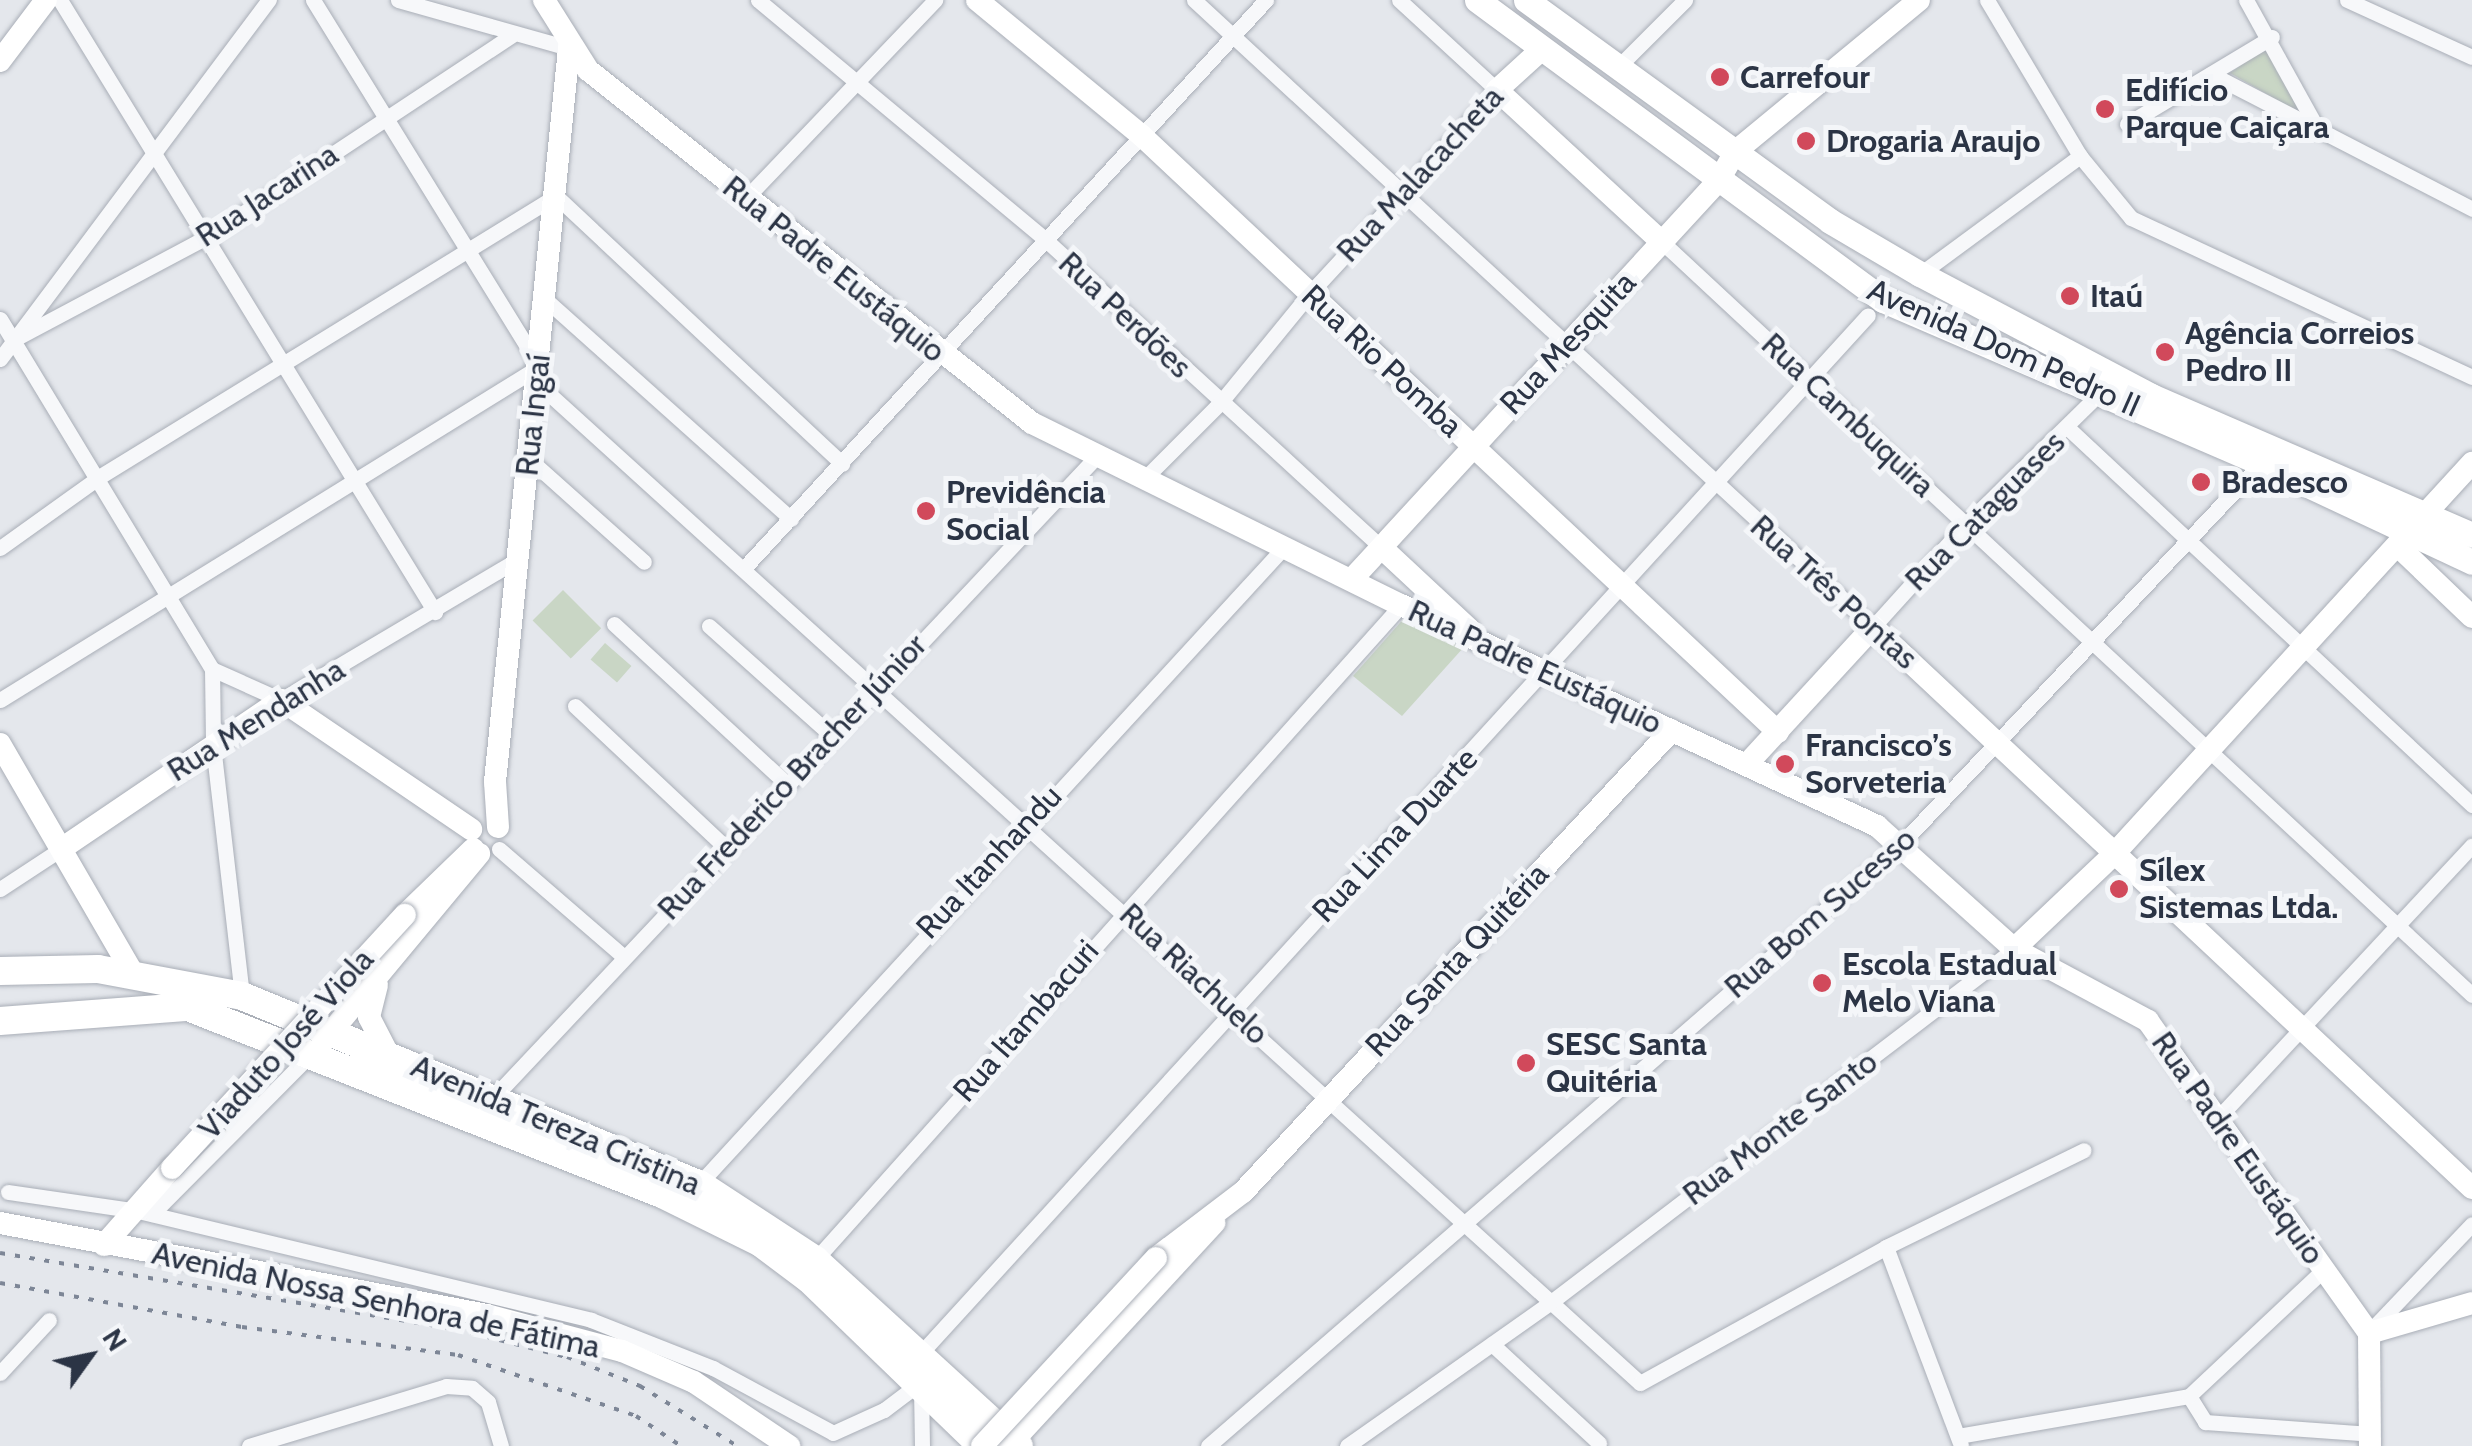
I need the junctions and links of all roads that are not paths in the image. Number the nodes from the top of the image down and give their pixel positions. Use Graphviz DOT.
graph roads {
  1 [pos="46,0"];
  2 [pos="60,0"];
  3 [pos="269,0"];
  4 [pos="313,0"];
  5 [pos="398,0"];
  6 [pos="571,0"];
  7 [pos="758,0"];
  8 [pos="935,0"];
  9 [pos="977,0"];
  10 [pos="1194,0"];
  11 [pos="1266,0"];
  12 [pos="1399,0"];
  13 [pos="1477,0"];
  14 [pos="1526,0"];
  15 [pos="1685,0"];
  16 [pos="1919,0"];
  17 [pos="1988,0"];
  18 [pos="2246,0"];
  19 [pos="2347,0"];
  20 [pos="548,8"];
  21 [pos="1233,32"];
  22 [pos="512,36"];
  23 [pos="2272,37"];
  24 [pos="569,48"];
  25 [pos="1542,49"];
  26 [pos="2472,58"];
  27 [pos="0,61"];
  28 [pos="1618,68"];
  29 [pos="2211,74"];
  30 [pos="857,83"];
  31 [pos="1497,90"];
  32 [pos="384,118"];
  33 [pos="2127,124"];
  34 [pos="2318,130"];
  35 [pos="1141,135"];
  36 [pos="1736,151"];
  37 [pos="152,156"];
  38 [pos="2080,156"];
  39 [pos="1719,180"];
  40 [pos="1403,189"];
  41 [pos="556,196"];
  42 [pos="746,198"];
  43 [pos="2472,210"];
  44 [pos="588,225"];
  45 [pos="206,237"];
  46 [pos="552,238"];
  47 [pos="1048,242"];
  48 [pos="1662,242"];
  49 [pos="467,250"];
  50 [pos="1920,274"];
  51 [pos="1310,293"];
  52 [pos="545,299"];
  53 [pos="1868,315"];
  54 [pos="0,319"];
  55 [pos="542,325"];
  56 [pos="515,327"];
  57 [pos="14,340"];
  58 [pos="1568,340"];
  59 [pos="940,356"];
  60 [pos="0,359"];
  61 [pos="280,366"];
  62 [pos="537,371"];
  63 [pos="1805,377"];
  64 [pos="2472,377"];
  65 [pos="2101,392"];
  66 [pos="1220,403"];
  67 [pos="2068,428"];
  68 [pos="1473,447"];
  69 [pos="1096,456"];
  70 [pos="2262,462"];
  71 [pos="2472,463"];
  72 [pos="534,464"];
  73 [pos="842,464"];
  74 [pos="99,477"];
  75 [pos="1142,480"];
  76 [pos="352,481"];
  77 [pos="1716,486"];
  78 [pos="791,519"];
  79 [pos="1966,524"];
  80 [pos="2414,531"];
  81 [pos="2472,535"];
  82 [pos="2189,542"];
  83 [pos="1285,546"];
  84 [pos="0,548"];
  85 [pos="1382,548"];
  86 [pos="518,559"];
  87 [pos="644,562"];
  88 [pos="2472,562"];
  89 [pos="746,566"];
  90 [pos="1354,577"];
  91 [pos="1624,587"];
  92 [pos="170,594"];
  93 [pos="1401,605"];
  94 [pos="435,612"];
  95 [pos="2472,617"];
  96 [pos="614,624"];
  97 [pos="709,626"];
  98 [pos="1873,627"];
  99 [pos="1482,641"];
  100 [pos="2092,641"];
  101 [pos="2304,650"];
  102 [pos="212,669"];
  103 [pos="1550,670"];
  104 [pos="876,685"];
  105 [pos="0,700"];
  106 [pos="282,700"];
  107 [pos="574,706"];
  108 [pos="1672,730"];
  109 [pos="1778,732"];
  110 [pos="832,736"];
  111 [pos="1999,743"];
  112 [pos="0,744"];
  113 [pos="212,745"];
  114 [pos="2210,750"];
  115 [pos="1748,763"];
  116 [pos="787,784"];
  117 [pos="2472,805"];
  118 [pos="1026,821"];
  119 [pos="483,838"];
  120 [pos="1900,845"];
  121 [pos="64,846"];
  122 [pos="2472,846"];
  123 [pos="726,848"];
  124 [pos="2114,855"];
  125 [pos="0,889"];
  126 [pos="1124,910"];
  127 [pos="2398,925"];
  128 [pos="2014,949"];
  129 [pos="624,957"];
  130 [pos="8,970"];
  131 [pos="135,977"];
  132 [pos="380,977"];
  133 [pos="2472,994"];
  134 [pos="242,996"];
  135 [pos="1232,1010"];
  136 [pos="0,1021"];
  137 [pos="2303,1029"];
  138 [pos="334,1032"];
  139 [pos="310,1054"];
  140 [pos="388,1054"];
  141 [pos="1329,1097"];
  142 [pos="492,1099"];
  143 [pos="2217,1119"];
  144 [pos="2084,1150"];
  145 [pos="700,1184"];
  146 [pos="2472,1188"];
  147 [pos="8,1192"];
  148 [pos="1243,1192"];
  149 [pos="145,1212"];
  150 [pos="1466,1222"];
  151 [pos="0,1223"];
  152 [pos="2472,1224"];
  153 [pos="104,1245"];
  154 [pos="1886,1247"];
  155 [pos="815,1260"];
  156 [pos="2323,1270"];
  157 [pos="1551,1302"];
  158 [pos="2472,1303"];
  159 [pos="48,1320"];
  160 [pos="2369,1333"];
  161 [pos="1492,1344"];
  162 [pos="920,1354"];
  163 [pos="0,1374"];
  164 [pos="919,1386"];
  165 [pos="2189,1396"];
  166 [pos="2370,1440"];
  167 [pos="1960,1441"];
  168 [pos="1600,1443"];
  169 [pos="1016,1444"];
  170 [pos="249,1446"];
  171 [pos="501,1446"];
  172 [pos="789,1446"];
  173 [pos="922,1446"];
  174 [pos="982,1446"];
  175 [pos="1208,1446"];
  176 [pos="1347,1446"];
  1 -- 27 [label="street"];
  2 -- 37 [label="street"];
  3 -- 37 [label="street"];
  4 -- 32 [label="street"];
  5 -- 22 [label="street"];
  6 -- 20 [label="street"];
  7 -- 30 [label="street, Rua Perdões"];
  8 -- 30 [label="street"];
  9 -- 35 [label="street, Rua Rio Pomba"];
  10 -- 21 [label="street, Rua Três Pontas"];
  11 -- 21 [label="street"];
  12 -- 31 [label="street, Rua Cambuquira"];
  13 -- 25 [label="main road, Avenida Dom Pedro II"];
  14 -- 28 [label="main road, Avenida Dom Pedro II"];
  15 -- 28 [label="street"];
  16 -- 36 [label="street"];
  17 -- 38 [label="street"];
  18 -- 23 [label="street"];
  19 -- 26 [label="street"];
  20 -- 24 [label="street, Rua Padre Eustáquio"];
  21 -- 35 [label="street"];
  21 -- 40 [label="street, Rua Três Pontas"];
  22 -- 24 [label="street"];
  22 -- 32 [label="street, Rua Jacarina"];
  23 -- 29 [label="street"];
  23 -- 34 [label="street"];
  24 -- 41 [label="street, Rua Ingaí"];
  24 -- 42 [label="street, Rua Padre Eustáquio"];
  25 -- 31 [label="street, Rua Malacacheta"];
  25 -- 39 [label="main road, Avenida Dom Pedro II"];
  28 -- 36 [label="main road, Avenida Dom Pedro II"];
  29 -- 33 [label="street"];
  29 -- 34 [label="street"];
  30 -- 42 [label="street"];
  30 -- 47 [label="street, Rua Perdões"];
  31 -- 40 [label="street, Rua Malacacheta"];
  31 -- 48 [label="street, Rua Cambuquira"];
  32 -- 45 [label="street, Rua Jacarina"];
  32 -- 49 [label="street"];
  34 -- 43 [label="street"];
  35 -- 47 [label="street"];
  35 -- 51 [label="street, Rua Rio Pomba"];
  36 -- 39 [label="street, Rua Mesquita"];
  36 -- 50 [label="main road, Avenida Dom Pedro II"];
  37 -- 45 [label="street"];
  37 -- 57 [label="street"];
  38 -- 50 [label="street"];
  38 -- 64 [label="street"];
  39 -- 48 [label="street, Rua Mesquita"];
  39 -- 65 [label="main road, Avenida Dom Pedro II"];
  40 -- 51 [label="street, Rua Malacacheta"];
  40 -- 58 [label="street, Rua Três Pontas"];
  41 -- 44 [label="street"];
  41 -- 46 [label="street, Rua Ingaí"];
  41 -- 49 [label="street"];
  42 -- 59 [label="street, Rua Padre Eustáquio"];
  44 -- 46 [label="street"];
  44 -- 73 [label="street"];
  45 -- 57 [label="street, Rua Jacarina"];
  45 -- 61 [label="street"];
  46 -- 52 [label="street, Rua Ingaí"];
  47 -- 59 [label="street"];
  47 -- 66 [label="street, Rua Perdões"];
  48 -- 58 [label="street, Rua Mesquita"];
  48 -- 63 [label="street, Rua Cambuquira"];
  49 -- 56 [label="street"];
  49 -- 61 [label="street"];
  50 -- 80 [label="main road, Avenida Dom Pedro II"];
  51 -- 66 [label="street, Rua Malacacheta"];
  51 -- 68 [label="street, Rua Rio Pomba"];
  52 -- 55 [label="street, Rua Ingaí"];
  52 -- 78 [label="street"];
  53 -- 63 [label="street, Rua Lima Duarte"];
  54 -- 57 [label="street"];
  55 -- 56 [label="street"];
  55 -- 62 [label="street, Rua Ingaí"];
  56 -- 62 [label="street"];
  57 -- 60 [label="street"];
  57 -- 74 [label="street"];
  58 -- 68 [label="street, Rua Mesquita"];
  58 -- 77 [label="street, Rua Três Pontas"];
  59 -- 69 [label="street, Rua Padre Eustáquio"];
  59 -- 73 [label="street"];
  61 -- 74 [label="street"];
  61 -- 76 [label="street"];
  62 -- 72 [label="street, Rua Ingaí"];
  62 -- 76 [label="street"];
  62 -- 89 [label="street"];
  63 -- 77 [label="street, Rua Lima Duarte"];
  63 -- 79 [label="street, Rua Cambuquira"];
  65 -- 67 [label="street, Rua Cataguases"];
  65 -- 70 [label="main road, Avenida Dom Pedro II"];
  66 -- 75 [label="street, Rua Malacacheta"];
  66 -- 85 [label="street, Rua Perdões"];
  67 -- 79 [label="street, Rua Cataguases"];
  67 -- 82 [label="street"];
  68 -- 85 [label="street, Rua Mesquita"];
  68 -- 91 [label="street, Rua Rio Pomba"];
  69 -- 75 [label="street, Rua Padre Eustáquio"];
  69 -- 104 [label="street, Rua Frederico Bracher Júnior"];
  70 -- 80 [label="main road, Avenida Dom Pedro II"];
  70 -- 82 [label="street, Rua Bom Sucesso"];
  71 -- 80 [label="street, Rua Monte Santo"];
  72 -- 86 [label="street, Rua Ingaí"];
  72 -- 87 [label="street"];
  73 -- 78 [label="street"];
  74 -- 84 [label="street"];
  74 -- 92 [label="street"];
  75 -- 83 [label="street, Rua Padre Eustáquio"];
  76 -- 92 [label="street"];
  76 -- 94 [label="street"];
  77 -- 91 [label="street, Rua Lima Duarte"];
  77 -- 98 [label="street, Rua Três Pontas"];
  78 -- 89 [label="street"];
  79 -- 98 [label="street, Rua Cataguases"];
  79 -- 100 [label="street, Rua Cambuquira"];
  80 -- 81 [label="main road, Avenida Dom Pedro II"];
  80 -- 88 [label="main road, Avenida Dom Pedro II"];
  80 -- 95 [label="street"];
  80 -- 101 [label="street, Rua Monte Santo"];
  82 -- 100 [label="street, Rua Bom Sucesso"];
  82 -- 101 [label="street"];
  83 -- 90 [label="street, Rua Padre Eustáquio"];
  83 -- 118 [label="street, Rua Itanhandu"];
  85 -- 90 [label="street, Rua Mesquita"];
  85 -- 99 [label="street, Rua Perdões"];
  86 -- 94 [label="street, Rua Mendanha"];
  86 -- 119 [label="street, Rua Ingaí"];
  89 -- 104 [label="street, Rua Riachuelo"];
  90 -- 93 [label="street, Rua Padre Eustáquio"];
  91 -- 103 [label="street, Rua Lima Duarte"];
  91 -- 109 [label="street, Rua Rio Pomba"];
  92 -- 102 [label="street"];
  92 -- 105 [label="street"];
  93 -- 99 [label="street, Rua Padre Eustáquio"];
  93 -- 126 [label="street, Rua Itambacuri"];
  94 -- 106 [label="street, Rua Mendanha"];
  96 -- 116 [label="street"];
  97 -- 110 [label="street"];
  98 -- 109 [label="street, Rua Cataguases"];
  98 -- 111 [label="street, Rua Três Pontas"];
  99 -- 103 [label="street, Rua Padre Eustáquio"];
  100 -- 111 [label="street, Rua Bom Sucesso"];
  100 -- 114 [label="street, Rua Cambuquira"];
  101 -- 114 [label="street, Rua Monte Santo"];
  101 -- 117 [label="street"];
  102 -- 106 [label="street"];
  102 -- 113 [label="street"];
  103 -- 108 [label="street, Rua Padre Eustáquio"];
  103 -- 135 [label="street, Rua Lima Duarte"];
  104 -- 110 [label="street, Rua Frederico Bracher Júnior"];
  104 -- 118 [label="street, Rua Riachuelo"];
  106 -- 113 [label="street, Rua Mendanha"];
  106 -- 119 [label="street"];
  107 -- 123 [label="street"];
  108 -- 115 [label="street, Rua Padre Eustáquio"];
  108 -- 141 [label="street, Rua Santa Quitéria"];
  109 -- 115 [label="street, Rua Cataguases"];
  110 -- 116 [label="street, Rua Frederico Bracher Júnior"];
  111 -- 120 [label="street, Rua Bom Sucesso"];
  111 -- 124 [label="street, Rua Três Pontas"];
  112 -- 121 [label="street"];
  113 -- 121 [label="street, Rua Mendanha"];
  113 -- 134 [label="street"];
  114 -- 124 [label="street, Rua Monte Santo"];
  114 -- 127 [label="street, Rua Cambuquira"];
  115 -- 120 [label="street, Rua Padre Eustáquio"];
  116 -- 123 [label="street, Rua Frederico Bracher Júnior"];
  118 -- 126 [label="street, Rua Riachuelo"];
  118 -- 145 [label="street, Rua Itanhandu"];
  119 -- 129 [label="street"];
  119 -- 132 [label="street"];
  119 -- 149 [label="street, Viaduto José Viola, bridge"];
  120 -- 128 [label="street, Rua Padre Eustáquio"];
  120 -- 150 [label="street, Rua Bom Sucesso"];
  121 -- 125 [label="street, Rua Mendanha"];
  121 -- 131 [label="street"];
  122 -- 127 [label="street"];
  123 -- 129 [label="street, Rua Frederico Bracher Júnior"];
  124 -- 128 [label="street, Rua Monte Santo"];
  124 -- 137 [label="street, Rua Três Pontas"];
  126 -- 135 [label="street, Rua Riachuelo"];
  126 -- 155 [label="street, Rua Itambacuri"];
  127 -- 133 [label="street, Rua Cambuquira"];
  127 -- 137 [label="street"];
  128 -- 143 [label="street, Rua Padre Eustáquio"];
  128 -- 157 [label="street, Rua Monte Santo"];
  129 -- 142 [label="street, Rua Frederico Bracher Júnior"];
  130 -- 131 [label="highway, Avenida Tereza Cristina"];
  131 -- 134 [label="highway, Avenida Tereza Cristina"];
  132 -- 138 [label="street"];
  132 -- 140 [label="street"];
  134 -- 138 [label="highway, Avenida Tereza Cristina"];
  135 -- 141 [label="street, Rua Riachuelo"];
  135 -- 162 [label="street, Rua Lima Duarte"];
  136 -- 139 [label="highway, Avenida Tereza Cristina"];
  137 -- 143 [label="street"];
  137 -- 146 [label="street, Rua Três Pontas"];
  138 -- 139 [label="street"];
  138 -- 140 [label="highway, Avenida Tereza Cristina"];
  139 -- 149 [label="street"];
  139 -- 164 [label="highway, Avenida Tereza Cristina"];
  140 -- 142 [label="highway, Avenida Tereza Cristina"];
  141 -- 148 [label="street, Rua Santa Quitéria"];
  141 -- 150 [label="street, Rua Riachuelo"];
  142 -- 145 [label="highway, Avenida Tereza Cristina"];
  143 -- 156 [label="street, Rua Padre Eustáquio"];
  144 -- 154 [label="street"];
  145 -- 155 [label="highway, Avenida Tereza Cristina"];
  147 -- 149 [label="street"];
  148 -- 169 [label="street, Rua Santa Quitéria"];
  148 -- 174 [label="street, Rua Santa Quitéria, bridge"];
  149 -- 153 [label="street, Viaduto José Viola"];
  149 -- 164 [label="street"];
  150 -- 157 [label="street, Rua Riachuelo"];
  150 -- 175 [label="street, Rua Bom Sucesso"];
  151 -- 153 [label="street, Avenida Nossa Senhora de Fátima"];
  152 -- 160 [label="street"];
  153 -- 172 [label="street, Avenida Nossa Senhora de Fátima"];
  154 -- 157 [label="street, Rua Riachuelo"];
  154 -- 167 [label="street"];
  155 -- 162 [label="highway, Avenida Tereza Cristina"];
  156 -- 160 [label="street, Rua Padre Eustáquio"];
  156 -- 165 [label="street"];
  157 -- 161 [label="street, Rua Monte Santo"];
  158 -- 160 [label="street"];
  159 -- 163 [label="street"];
  160 -- 166 [label="street"];
  161 -- 168 [label="street"];
  161 -- 176 [label="street, Rua Monte Santo"];
  162 -- 169 [label="highway, Avenida Tereza Cristina"];
  164 -- 173 [label="street"];
  164 -- 174 [label="highway, Avenida Tereza Cristina"];
  165 -- 166 [label="street"];
  165 -- 167 [label="street"];
  170 -- 171 [label="street"];
}
